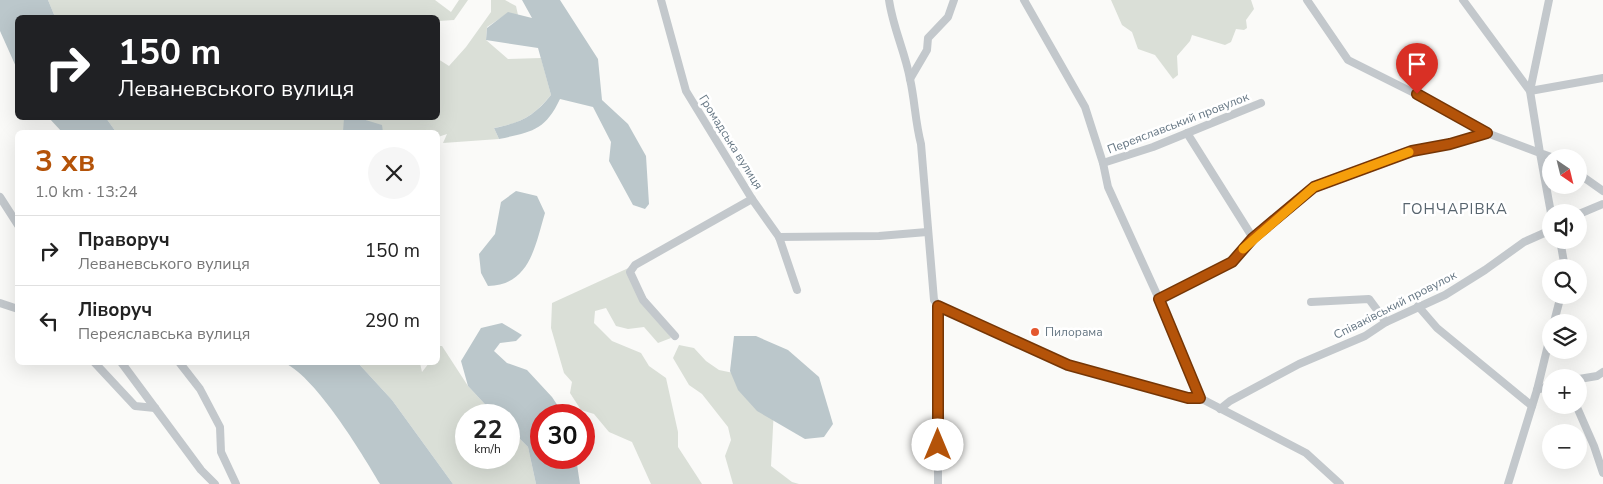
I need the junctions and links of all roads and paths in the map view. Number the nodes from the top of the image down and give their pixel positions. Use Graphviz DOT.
graph roads {
  1 [pos="661,0"];
  2 [pos="889,0"];
  3 [pos="954,0"];
  4 [pos="1024,0"];
  5 [pos="1307,0"];
  6 [pos="1463,0"];
  7 [pos="1549,0"];
  8 [pos="1603,78"];
  9 [pos="910,79"];
  10 [pos="1530,91"];
  11 [pos="1261,102"];
  12 [pos="1187,133"];
  13 [pos="1487,133"];
  14 [pos="1540,153"];
  15 [pos="1103,164"];
  16 [pos="1588,180"];
  17 [pos="1603,191"];
  18 [pos="0,197"];
  19 [pos="752,199"];
  20 [pos="1549,204"];
  21 [pos="1603,204"];
  22 [pos="1587,211"];
  23 [pos="15,220"];
  24 [pos="927,232"];
  25 [pos="1542,234"];
  26 [pos="780,236"];
  27 [pos="1253,238"];
  28 [pos="797,290"];
  29 [pos="1159,299"];
  30 [pos="1311,302"];
  31 [pos="0,303"];
  32 [pos="938,306"];
  33 [pos="1418,306"];
  34 [pos="15,308"];
  35 [pos="1386,322"];
  36 [pos="675,336"];
  37 [pos="1545,359"];
  38 [pos="97,365"];
  39 [pos="123,365"];
  40 [pos="181,365"];
  41 [pos="1601,374"];
  42 [pos="1587,377"];
  43 [pos="1542,388"];
  44 [pos="1537,390"];
  45 [pos="1200,398"];
  46 [pos="1532,406"];
  47 [pos="155,408"];
  48 [pos="1220,409"];
  49 [pos="1580,414"];
  50 [pos="1603,473"];
  51 [pos="215,484"];
  52 [pos="236,484"];
  53 [pos="938,484"];
  54 [pos="1340,484"];
  55 [pos="1508,484"];
  1 -- 19 [label="street, Громадська вулиця"];
  2 -- 9 [label="street"];
  3 -- 9 [label="street"];
  4 -- 15 [label="street"];
  5 -- 13 [label="street"];
  6 -- 10 [label="street"];
  7 -- 10 [label="street"];
  8 -- 10 [label="street"];
  9 -- 24 [label="street"];
  10 -- 14 [label="street"];
  11 -- 12 [label="street, Переяславський провулок"];
  12 -- 15 [label="street, Переяславський провулок"];
  12 -- 27 [label="street"];
  13 -- 14 [label="street"];
  13 -- 27 [label="street"];
  14 -- 20 [label="street"];
  15 -- 29 [label="street"];
  16 -- 17 [label="street"];
  18 -- 23 [label="street"];
  19 -- 26 [label="street, Громадська вулиця"];
  19 -- 36 [label="street"];
  21 -- 22 [label="street"];
  24 -- 26 [label="street"];
  24 -- 32 [label="street"];
  25 -- 33 [label="street, Співаківський провулок"];
  26 -- 28 [label="street, Громадська вулиця"];
  27 -- 29 [label="street"];
  29 -- 45 [label="street"];
  30 -- 35 [label="street"];
  31 -- 34 [label="street"];
  32 -- 45 [label="street"];
  32 -- 53 [label="street"];
  33 -- 35 [label="street, Співаківський провулок"];
  33 -- 46 [label="street"];
  35 -- 48 [label="street, Співаківський провулок"];
  37 -- 44 [label="street"];
  38 -- 47 [label="street"];
  39 -- 47 [label="street"];
  40 -- 52 [label="street"];
  41 -- 42 [label="street"];
  43 -- 44 [label="street"];
  44 -- 46 [label="street"];
  45 -- 48 [label="street"];
  46 -- 55 [label="street"];
  47 -- 51 [label="street"];
  48 -- 54 [label="street"];
  49 -- 50 [label="street"];
}
